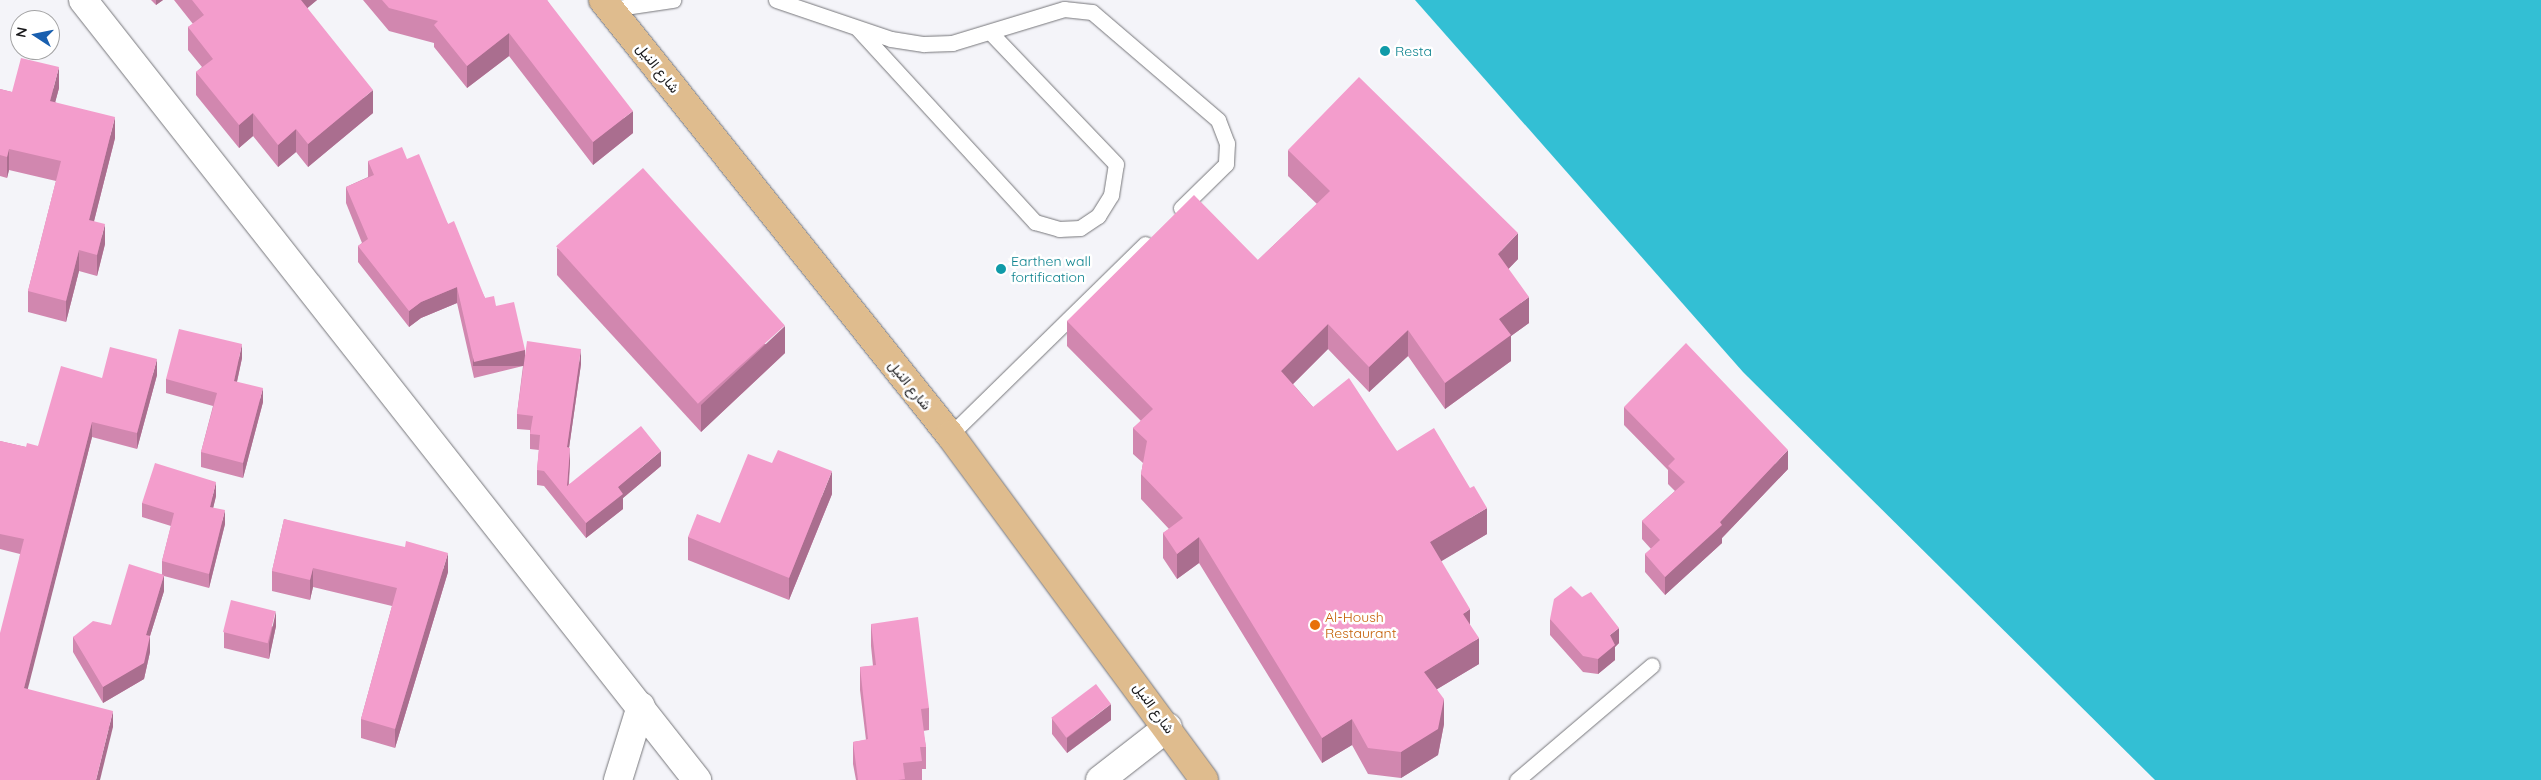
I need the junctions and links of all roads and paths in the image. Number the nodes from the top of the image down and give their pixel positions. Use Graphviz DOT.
graph roads {
  1 [pos="83,0"];
  2 [pos="673,0"];
  3 [pos="776,0"];
  4 [pos="607,4"];
  5 [pos="856,27"];
  6 [pos="990,32"];
  7 [pos="1170,220"];
  8 [pos="1156,234"];
  9 [pos="950,435"];
  10 [pos="1652,665"];
  11 [pos="641,706"];
  12 [pos="1168,727"];
  13 [pos="618,780"];
  14 [pos="697,780"];
  15 [pos="1100,780"];
  16 [pos="1204,780"];
  17 [pos="1517,780"];
  1 -- 11 [label="street"];
  2 -- 4 [label="lane"];
  3 -- 5 [label="lane"];
  4 -- 9 [label="main road, شارع النيل"];
  5 -- 6 [label="lane"];
  5 -- 6 [label="lane"];
  6 -- 7 [label="lane"];
  8 -- 9 [label="lane"];
  9 -- 12 [label="main road, شارع النيل"];
  10 -- 17 [label="lane"];
  11 -- 13 [label="street"];
  11 -- 14 [label="street"];
  12 -- 15 [label="street"];
  12 -- 16 [label="main road, شارع النيل"];
}
